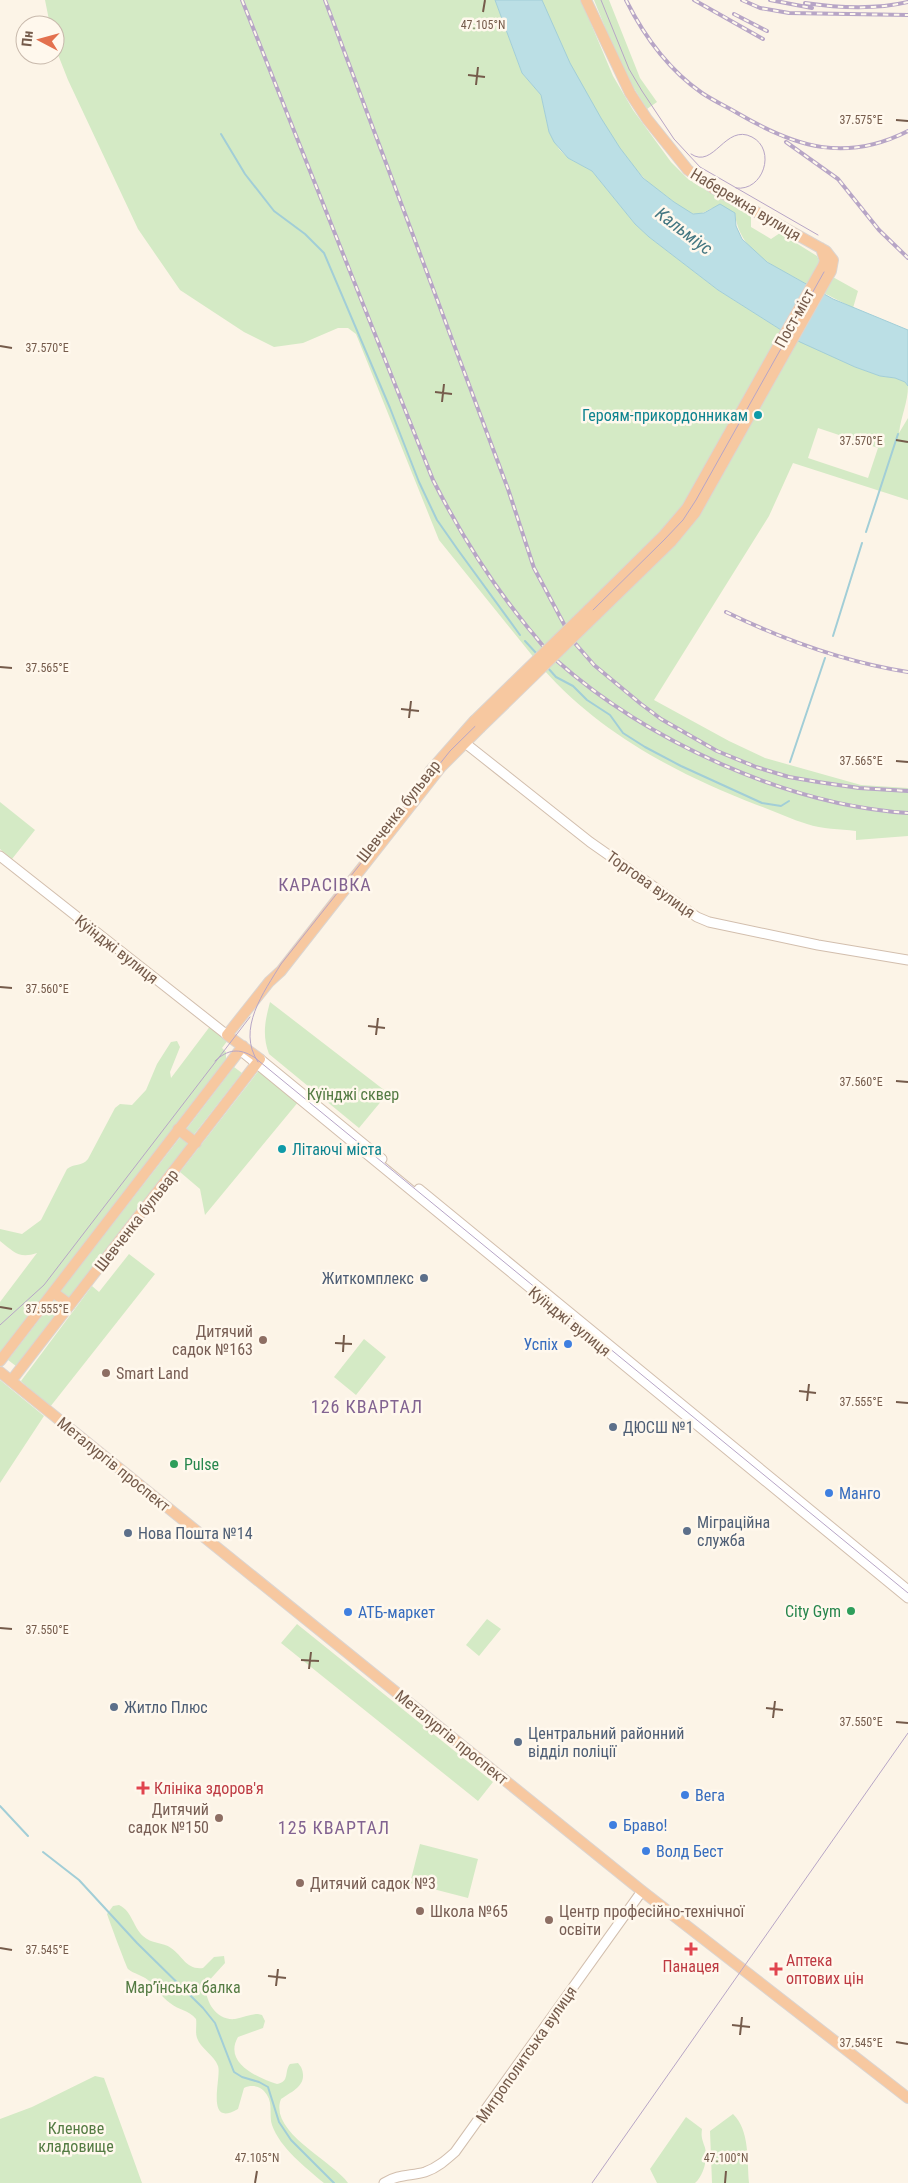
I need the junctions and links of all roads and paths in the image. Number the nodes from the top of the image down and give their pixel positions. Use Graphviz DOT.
graph roads {
  1 [pos="586,0"];
  2 [pos="825,272"];
  3 [pos="638,567"];
  4 [pos="461,740"];
  5 [pos="0,856"];
  6 [pos="908,960"];
  7 [pos="236,1043"];
  8 [pos="258,1062"];
  9 [pos="178,1129"];
  10 [pos="196,1143"];
  11 [pos="53,1292"];
  12 [pos="70,1305"];
  13 [pos="0,1361"];
  14 [pos="0,1372"];
  15 [pos="11,1381"];
  16 [pos="908,1590"];
  17 [pos="908,1598"];
  18 [pos="642,1891"];
  19 [pos="908,2098"];
  20 [pos="384,2183"];
  1 -- 2 [label="highway, Набережна вулиця"];
  2 -- 3 [label="highway, Пост-міст"];
  3 -- 4 [label="highway, Шевченка бульвар, bridge"];
  4 -- 6 [label="main road, Торгова вулиця"];
  4 -- 7 [label="highway, Шевченка бульвар"];
  5 -- 7 [label="main road, Куїнджі вулиця"];
  7 -- 8 [label="highway, Куїнджі вулиця"];
  7 -- 9 [label="highway, Шевченка бульвар"];
  8 -- 10 [label="highway, Шевченка бульвар"];
  8 -- 16 [label="main road, Куїнджі вулиця"];
  8 -- 17 [label="main road, Куїнджі вулиця"];
  9 -- 10 [label="highway"];
  9 -- 11 [label="highway, Шевченка бульвар"];
  10 -- 12 [label="highway, Шевченка бульвар"];
  11 -- 12 [label="highway"];
  11 -- 13 [label="highway, Шевченка бульвар"];
  12 -- 15 [label="highway, Шевченка бульвар"];
  14 -- 15 [label="highway, Металургів проспект"];
  15 -- 18 [label="highway, Металургів проспект"];
  18 -- 19 [label="highway, Металургів проспект"];
  18 -- 20 [label="main road, Митрополитська вулиця"];
}
